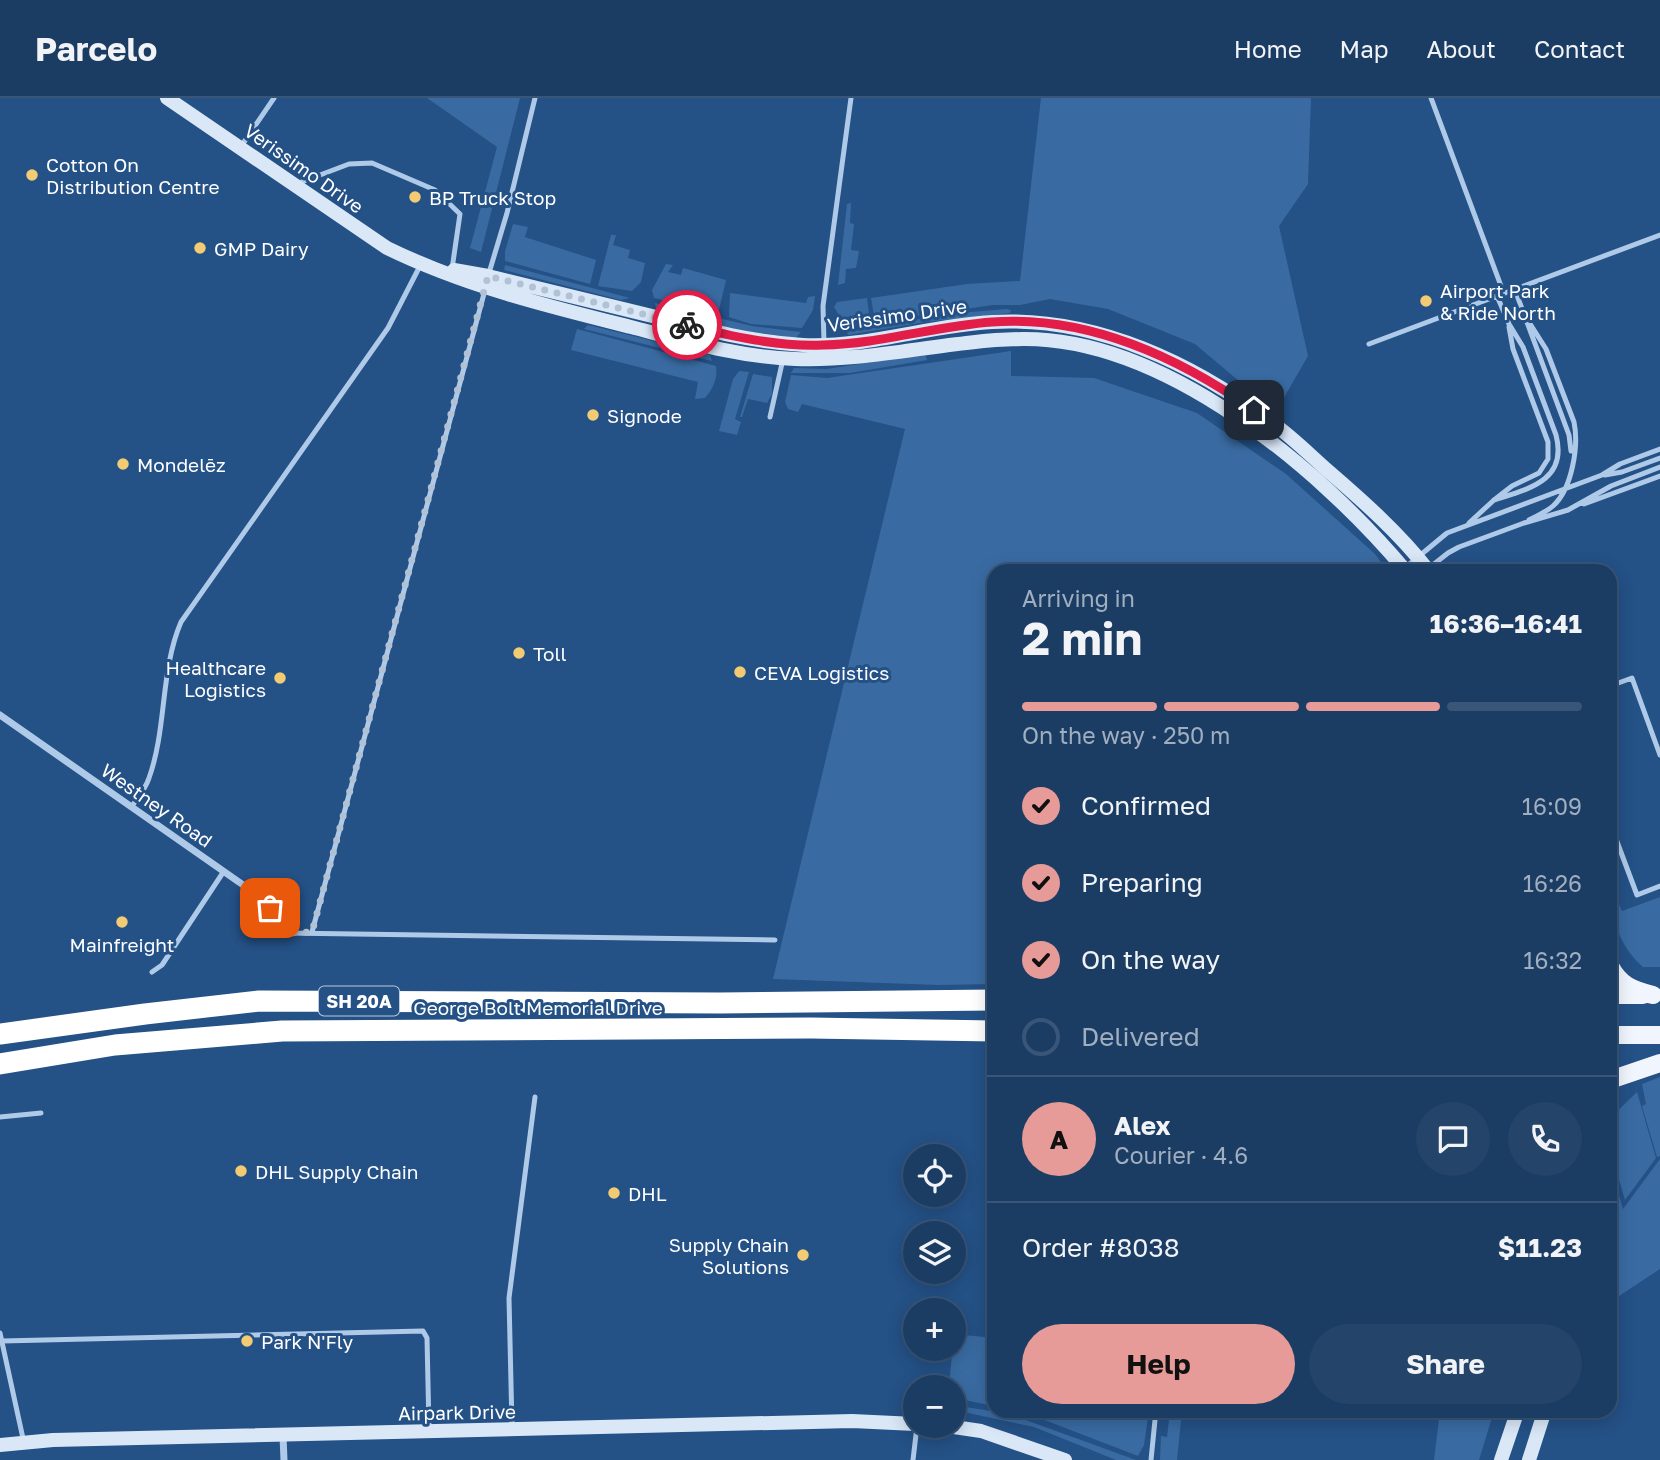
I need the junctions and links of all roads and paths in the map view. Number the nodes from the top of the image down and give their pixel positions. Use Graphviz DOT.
graph roads {
  1 [pos="167,98"];
  2 [pos="274,98"];
  3 [pos="535,98"];
  4 [pos="850,98"];
  5 [pos="1431,98"];
  6 [pos="240,148"];
  7 [pos="294,185"];
  8 [pos="1660,235"];
  9 [pos="421,264"];
  10 [pos="451,272"];
  11 [pos="487,282"];
  12 [pos="1515,290"];
  13 [pos="1504,294"];
  14 [pos="1497,296"];
  15 [pos="1508,324"];
  16 [pos="1369,344"];
  17 [pos="825,352"];
  18 [pos="783,359"];
  19 [pos="770,417"];
  20 [pos="1660,449"];
  21 [pos="1660,458"];
  22 [pos="1660,467"];
  23 [pos="1602,475"];
  24 [pos="1660,476"];
  25 [pos="1564,489"];
  26 [pos="1494,500"];
  27 [pos="1568,510"];
  28 [pos="1524,523"];
  29 [pos="1463,527"];
  30 [pos="1417,557"];
  31 [pos="1399,564"];
  32 [pos="1410,564"];
  33 [pos="1423,564"];
  34 [pos="1435,564"];
  35 [pos="1617,683"];
  36 [pos="0,715"];
  37 [pos="1660,755"];
  38 [pos="132,807"];
  39 [pos="1617,843"];
  40 [pos="224,871"];
  41 [pos="1660,886"];
  42 [pos="312,932"];
  43 [pos="285,933"];
  44 [pos="775,940"];
  45 [pos="152,972"];
  46 [pos="1617,977"];
  47 [pos="1617,995"];
  48 [pos="1656,995"];
  49 [pos="987,1000"];
  50 [pos="987,1031"];
  51 [pos="0,1034"];
  52 [pos="1617,1035"];
  53 [pos="1660,1035"];
  54 [pos="1660,1063"];
  55 [pos="0,1064"];
  56 [pos="1617,1078"];
  57 [pos="535,1097"];
  58 [pos="40,1114"];
  59 [pos="0,1116"];
  60 [pos="0,1333"];
  61 [pos="2,1341"];
  62 [pos="1156,1418"];
  63 [pos="1515,1418"];
  64 [pos="1542,1418"];
  65 [pos="903,1424"];
  66 [pos="512,1430"];
  67 [pos="966,1430"];
  68 [pos="429,1432"];
  69 [pos="283,1436"];
  70 [pos="915,1438"];
  71 [pos="24,1443"];
  72 [pos="0,1445"];
  73 [pos="284,1460"];
  74 [pos="913,1460"];
  75 [pos="1065,1460"];
  76 [pos="1151,1460"];
  77 [pos="1501,1460"];
  78 [pos="1529,1460"];
  1 -- 6 [label="street, Verissimo Drive"];
  2 -- 6 [label="lane"];
  3 -- 11 [label="lane"];
  4 -- 17 [label="lane"];
  5 -- 13 [label="lane"];
  6 -- 7 [label="street, Verissimo Drive"];
  7 -- 9 [label="street, Verissimo Drive"];
  7 -- 10 [label="lane"];
  8 -- 12 [label="lane"];
  9 -- 10 [label="street, Verissimo Drive"];
  9 -- 38 [label="lane"];
  10 -- 11 [label="street, Verissimo Drive"];
  11 -- 17 [label="street, Verissimo Drive"];
  11 -- 18 [label="street, Verissimo Drive"];
  11 -- 42 [label="lane"];
  12 -- 13 [label="lane"];
  12 -- 25 [label="lane"];
  13 -- 14 [label="lane"];
  14 -- 15 [label="lane"];
  14 -- 16 [label="lane"];
  15 -- 26 [label="lane"];
  15 -- 26 [label="lane"];
  17 -- 18 [label="street, Verissimo Drive"];
  17 -- 30 [label="street, Verissimo Drive"];
  17 -- 31 [label="street, Verissimo Drive"];
  18 -- 19 [label="lane"];
  20 -- 23 [label="lane"];
  21 -- 23 [label="lane"];
  22 -- 27 [label="lane"];
  23 -- 25 [label="lane"];
  24 -- 27 [label="lane"];
  25 -- 28 [label="lane"];
  25 -- 29 [label="lane"];
  26 -- 29 [label="lane"];
  27 -- 28 [label="lane"];
  28 -- 34 [label="lane"];
  29 -- 30 [label="lane"];
  30 -- 32 [label="lane"];
  30 -- 33 [label="street, Verissimo Drive"];
  35 -- 37 [label="lane"];
  36 -- 38 [label="street, Westney Road"];
  38 -- 40 [label="street, Westney Road"];
  39 -- 41 [label="lane"];
  40 -- 43 [label="street, Westney Road"];
  40 -- 45 [label="lane"];
  42 -- 43 [label="lane"];
  42 -- 44 [label="lane"];
  46 -- 48 [label="main road"];
  47 -- 48 [label="main road"];
  49 -- 51 [label="highway, George Bolt Memorial Drive / SH 20A"];
  50 -- 55 [label="highway, George Bolt Memorial Drive / SH 20A"];
  52 -- 53 [label="main road"];
  54 -- 56 [label="main road"];
  57 -- 66 [label="lane"];
  58 -- 59 [label="lane"];
  60 -- 61 [label="lane"];
  61 -- 68 [label="lane"];
  61 -- 71 [label="lane"];
  62 -- 76 [label="lane"];
  63 -- 77 [label="street"];
  64 -- 78 [label="street"];
  65 -- 66 [label="street, Airpark Drive"];
  66 -- 68 [label="street, Airpark Drive"];
  67 -- 75 [label="street"];
  68 -- 69 [label="street, Airpark Drive"];
  69 -- 71 [label="street, Airpark Drive"];
  69 -- 73 [label="street"];
  70 -- 74 [label="lane"];
  71 -- 72 [label="street, Airpark Drive"];
}
